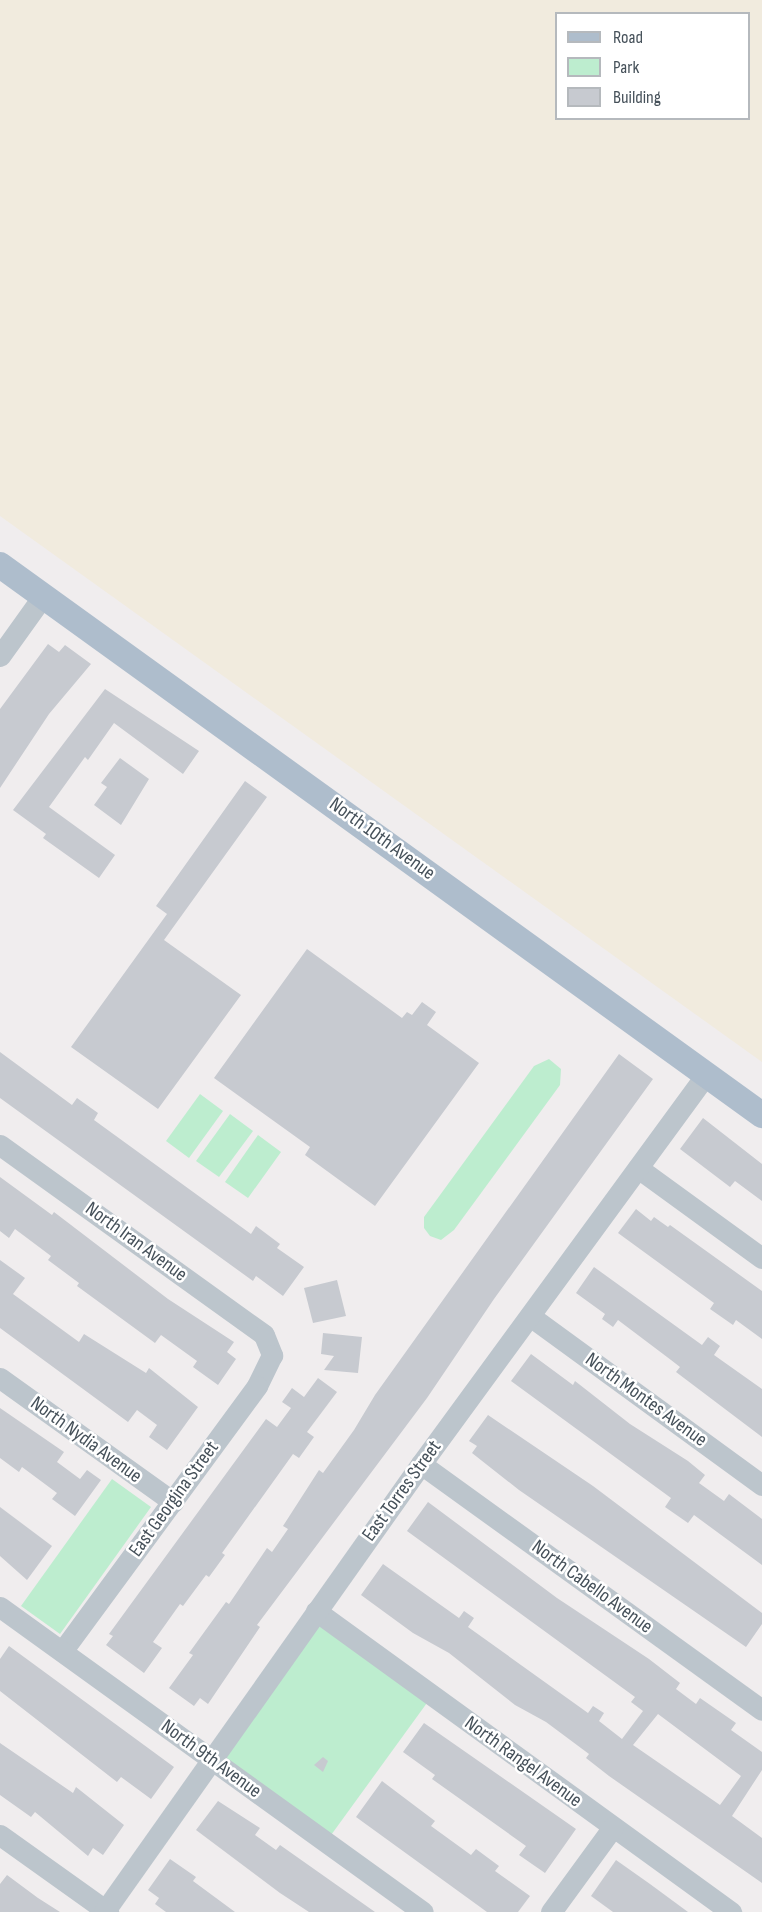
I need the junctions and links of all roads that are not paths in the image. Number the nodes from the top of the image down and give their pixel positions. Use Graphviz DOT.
graph roads {
  1 [pos="0,565"];
  2 [pos="43,596"];
  3 [pos="0,656"];
  4 [pos="706,1074"];
  5 [pos="762,1115"];
  6 [pos="0,1145"];
  7 [pos="638,1168"];
  8 [pos="762,1258"];
  9 [pos="530,1316"];
  10 [pos="269,1341"];
  11 [pos="0,1378"];
  12 [pos="421,1464"];
  13 [pos="762,1485"];
  14 [pos="173,1503"];
  15 [pos="0,1607"];
  16 [pos="316,1611"];
  17 [pos="62,1651"];
  18 [pos="762,1710"];
  19 [pos="213,1760"];
  20 [pos="613,1827"];
  21 [pos="0,1835"];
  22 [pos="106,1911"];
  23 [pos="423,1912"];
  24 [pos="551,1912"];
  25 [pos="730,1912"];
  1 -- 2 [label="main road, North 10th Avenue"];
  2 -- 3 [label="street"];
  2 -- 4 [label="main road, North 10th Avenue"];
  4 -- 5 [label="main road, North 10th Avenue"];
  4 -- 7 [label="street, East Torres Street"];
  6 -- 10 [label="street, North Iran Avenue"];
  7 -- 8 [label="street"];
  7 -- 9 [label="street, East Torres Street"];
  9 -- 12 [label="street, East Torres Street"];
  9 -- 13 [label="street, North Montes Avenue"];
  10 -- 14 [label="street, East Georgina Street"];
  11 -- 14 [label="street, North Nydia Avenue"];
  12 -- 16 [label="street, East Torres Street"];
  12 -- 18 [label="street, North Cabello Avenue"];
  14 -- 17 [label="street, East Georgina Street"];
  15 -- 17 [label="street, North 9th Avenue"];
  16 -- 19 [label="street, East Torres Street"];
  16 -- 20 [label="street, North Rangel Avenue"];
  17 -- 19 [label="street, North 9th Avenue"];
  19 -- 22 [label="street, East Torres Street"];
  19 -- 23 [label="street, North 9th Avenue"];
  20 -- 24 [label="street"];
  20 -- 25 [label="street, North Rangel Avenue"];
  21 -- 22 [label="street"];
}
